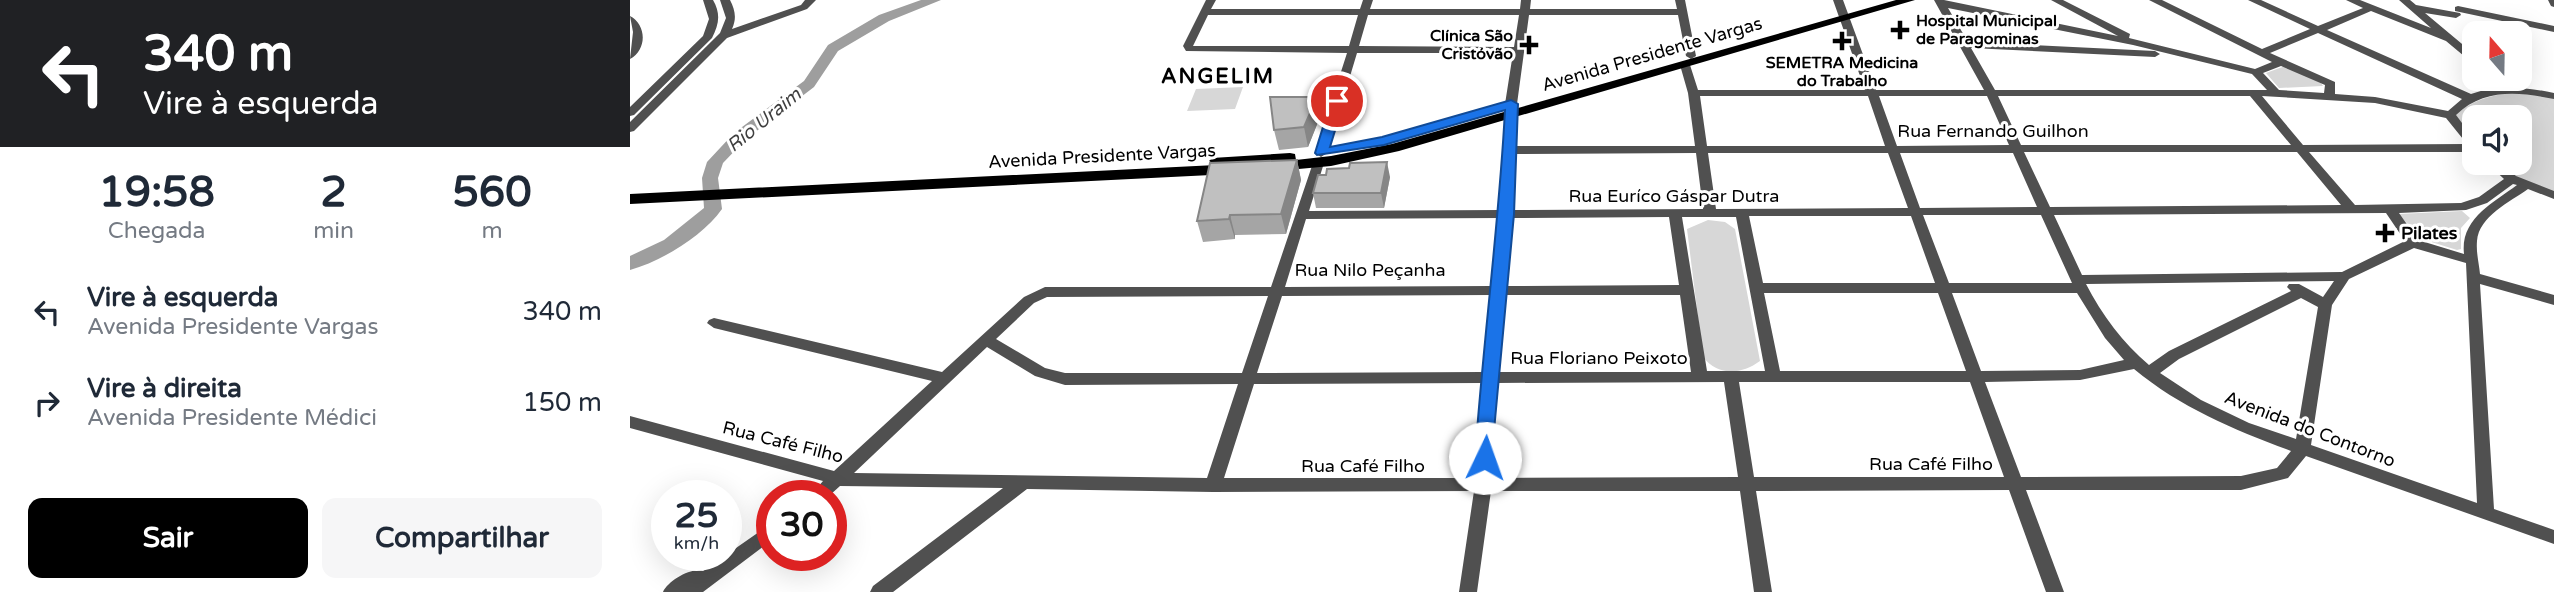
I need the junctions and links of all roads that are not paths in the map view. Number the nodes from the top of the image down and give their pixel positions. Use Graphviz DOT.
graph roads {
  1 [pos="708,0"];
  2 [pos="725,0"];
  3 [pos="811,0"];
  4 [pos="1211,0"];
  5 [pos="1368,0"];
  6 [pos="1525,0"];
  7 [pos="1680,0"];
  8 [pos="1885,0"];
  9 [pos="1909,0"];
  10 [pos="2056,0"];
  11 [pos="2154,0"];
  12 [pos="2253,0"];
  13 [pos="2351,0"];
  14 [pos="1941,2"];
  15 [pos="2408,4"];
  16 [pos="2371,8"];
  17 [pos="1841,10"];
  18 [pos="1205,12"];
  19 [pos="1363,12"];
  20 [pos="1524,12"];
  21 [pos="1682,12"];
  22 [pos="2390,16"];
  23 [pos="630,19"];
  24 [pos="2455,23"];
  25 [pos="2318,29"];
  26 [pos="2554,29"];
  27 [pos="724,35"];
  28 [pos="707,38"];
  29 [pos="1965,45"];
  30 [pos="2133,48"];
  31 [pos="1353,50"];
  32 [pos="1520,50"];
  33 [pos="2263,52"];
  34 [pos="630,56"];
  35 [pos="1688,60"];
  36 [pos="2281,62"];
  37 [pos="2256,72"];
  38 [pos="2330,89"];
  39 [pos="2486,91"];
  40 [pos="2528,91"];
  41 [pos="1694,93"];
  42 [pos="2276,93"];
  43 [pos="1870,94"];
  44 [pos="2254,94"];
  45 [pos="665,95"];
  46 [pos="1992,95"];
  47 [pos="630,96"];
  48 [pos="648,96"];
  49 [pos="2554,96"];
  50 [pos="2470,98"];
  51 [pos="1511,108"];
  52 [pos="630,113"];
  53 [pos="2450,115"];
  54 [pos="630,129"];
  55 [pos="2462,131"];
  56 [pos="2462,147"];
  57 [pos="2018,148"];
  58 [pos="2300,148"];
  59 [pos="1700,149"];
  60 [pos="1891,149"];
  61 [pos="1511,150"];
  62 [pos="1320,158"];
  63 [pos="2508,175"];
  64 [pos="2512,178"];
  65 [pos="2526,185"];
  66 [pos="630,190"];
  67 [pos="677,193"];
  68 [pos="2554,195"];
  69 [pos="630,199"];
  70 [pos="2462,207"];
  71 [pos="2351,209"];
  72 [pos="2390,209"];
  73 [pos="2047,212"];
  74 [pos="1915,213"];
  75 [pos="1507,214"];
  76 [pos="1675,214"];
  77 [pos="1710,214"];
  78 [pos="1742,214"];
  79 [pos="1302,215"];
  80 [pos="2482,218"];
  81 [pos="2413,243"];
  82 [pos="2474,269"];
  83 [pos="2344,276"];
  84 [pos="2285,278"];
  85 [pos="2079,284"];
  86 [pos="1756,288"];
  87 [pos="1500,289"];
  88 [pos="1942,289"];
  89 [pos="1277,290"];
  90 [pos="1686,290"];
  91 [pos="2299,293"];
  92 [pos="2554,300"];
  93 [pos="2325,305"];
  94 [pos="713,323"];
  95 [pos="987,340"];
  96 [pos="2143,368"];
  97 [pos="1974,374"];
  98 [pos="1489,377"];
  99 [pos="1700,377"];
  100 [pos="1731,377"];
  101 [pos="1774,377"];
  102 [pos="943,378"];
  103 [pos="1247,378"];
  104 [pos="630,422"];
  105 [pos="2302,449"];
  106 [pos="840,479"];
  107 [pos="1748,483"];
  108 [pos="1021,484"];
  109 [pos="2015,484"];
  110 [pos="1213,485"];
  111 [pos="1483,485"];
  112 [pos="2486,514"];
  113 [pos="2554,537"];
  114 [pos="708,571"];
  115 [pos="715,571"];
  116 [pos="672,592"];
  117 [pos="689,592"];
  118 [pos="879,592"];
  119 [pos="1468,592"];
  120 [pos="1763,592"];
  121 [pos="2054,592"];
  1 -- 28 [label="street"];
  2 -- 27 [label="street"];
  3 -- 27 [label="street"];
  4 -- 18 [label="street"];
  5 -- 19 [label="street"];
  6 -- 20 [label="street"];
  7 -- 21 [label="street"];
  8 -- 17 [label="main road, Avenida Presidente Vargas"];
  9 -- 17 [label="main road, Avenida Presidente Vargas"];
  10 -- 30 [label="street"];
  11 -- 33 [label="street"];
  12 -- 25 [label="street"];
  13 -- 16 [label="street"];
  14 -- 29 [label="street, Avenida do Contorno"];
  14 -- 30 [label="street"];
  15 -- 22 [label="street"];
  15 -- 24 [label="street"];
  15 -- 24 [label="street"];
  16 -- 22 [label="street"];
  16 -- 25 [label="street"];
  17 -- 35 [label="main road, Avenida Presidente Vargas"];
  17 -- 43 [label="street"];
  18 -- 19 [label="street"];
  18 -- 31 [label="street"];
  19 -- 20 [label="street"];
  19 -- 31 [label="street"];
  20 -- 21 [label="street"];
  20 -- 32 [label="street"];
  21 -- 35 [label="street"];
  22 -- 24 [label="street"];
  23 -- 34 [label="street"];
  24 -- 26 [label="street"];
  25 -- 33 [label="street"];
  25 -- 50 [label="street"];
  27 -- 28 [label="street"];
  27 -- 45 [label="street"];
  28 -- 48 [label="street"];
  29 -- 30 [label="street"];
  29 -- 46 [label="street, Avenida do Contorno"];
  30 -- 37 [label="street"];
  31 -- 32 [label="street"];
  31 -- 62 [label="street"];
  32 -- 51 [label="street"];
  33 -- 36 [label="street"];
  35 -- 41 [label="street"];
  35 -- 51 [label="main road, Avenida Presidente Vargas"];
  36 -- 37 [label="street"];
  36 -- 38 [label="street"];
  37 -- 42 [label="street"];
  38 -- 42 [label="street"];
  38 -- 53 [label="street"];
  39 -- 50 [label="street"];
  40 -- 49 [label="street"];
  41 -- 43 [label="street"];
  41 -- 59 [label="street"];
  42 -- 44 [label="street"];
  43 -- 46 [label="street"];
  43 -- 60 [label="street"];
  44 -- 46 [label="street"];
  44 -- 58 [label="street"];
  45 -- 48 [label="street"];
  45 -- 54 [label="street"];
  46 -- 57 [label="street, Avenida do Contorno"];
  47 -- 48 [label="street"];
  48 -- 52 [label="street"];
  50 -- 53 [label="street"];
  51 -- 61 [label="street"];
  51 -- 62 [label="main road, Avenida Presidente Vargas"];
  53 -- 55 [label="street"];
  56 -- 58 [label="street, Rua Fernando Guilhon"];
  57 -- 58 [label="street, Rua Fernando Guilhon"];
  57 -- 60 [label="street, Rua Fernando Guilhon"];
  57 -- 73 [label="street, Avenida do Contorno"];
  58 -- 71 [label="street"];
  59 -- 60 [label="street, Rua Fernando Guilhon"];
  59 -- 61 [label="street, Rua Fernando Guilhon"];
  59 -- 77 [label="street"];
  60 -- 74 [label="street"];
  61 -- 75 [label="street"];
  62 -- 67 [label="main road, Avenida Presidente Vargas"];
  62 -- 79 [label="street"];
  63 -- 64 [label="street"];
  64 -- 65 [label="street"];
  64 -- 70 [label="street"];
  65 -- 68 [label="street"];
  65 -- 80 [label="street"];
  66 -- 67 [label="main road"];
  67 -- 69 [label="main road"];
  70 -- 72 [label="street, Rua Euríco Gáspar Dutra"];
  70 -- 80 [label="street"];
  71 -- 72 [label="street, Rua Euríco Gáspar Dutra"];
  71 -- 73 [label="street, Rua Euríco Gáspar Dutra"];
  72 -- 81 [label="street"];
  73 -- 74 [label="street, Rua Euríco Gáspar Dutra"];
  73 -- 85 [label="street, Avenida do Contorno"];
  74 -- 78 [label="street, Rua Euríco Gáspar Dutra"];
  74 -- 88 [label="street"];
  75 -- 76 [label="street, Rua Euríco Gáspar Dutra"];
  75 -- 79 [label="street, Rua Euríco Gáspar Dutra"];
  75 -- 87 [label="street"];
  76 -- 77 [label="street, Rua Euríco Gáspar Dutra"];
  76 -- 90 [label="street"];
  77 -- 78 [label="street, Rua Euríco Gáspar Dutra"];
  78 -- 86 [label="street"];
  79 -- 89 [label="street"];
  80 -- 82 [label="street"];
  81 -- 82 [label="street"];
  81 -- 83 [label="street"];
  82 -- 92 [label="street"];
  82 -- 112 [label="street"];
  83 -- 84 [label="street"];
  83 -- 93 [label="street"];
  84 -- 85 [label="street"];
  84 -- 91 [label="street"];
  85 -- 88 [label="street"];
  85 -- 96 [label="street, Avenida do Contorno"];
  86 -- 88 [label="street"];
  86 -- 101 [label="street"];
  87 -- 89 [label="street, Rua Nilo Peçanha"];
  87 -- 90 [label="street, Rua Nilo Peçanha"];
  87 -- 98 [label="street"];
  88 -- 97 [label="street"];
  89 -- 95 [label="street, Rua Nilo Peçanha"];
  89 -- 103 [label="street"];
  90 -- 99 [label="street"];
  91 -- 93 [label="street"];
  91 -- 96 [label="street"];
  93 -- 105 [label="street"];
  94 -- 102 [label="street"];
  95 -- 102 [label="street"];
  95 -- 103 [label="street, Rua Floriano Peixoto"];
  96 -- 97 [label="street, Rua Floriano Peixoto"];
  96 -- 105 [label="street, Avenida do Contorno"];
  97 -- 101 [label="street, Rua Floriano Peixoto"];
  97 -- 109 [label="street"];
  98 -- 99 [label="street, Rua Floriano Peixoto"];
  98 -- 103 [label="street, Rua Floriano Peixoto"];
  98 -- 111 [label="street"];
  99 -- 100 [label="street, Rua Floriano Peixoto"];
  100 -- 101 [label="street, Rua Floriano Peixoto"];
  100 -- 107 [label="street"];
  102 -- 106 [label="street"];
  103 -- 110 [label="street"];
  104 -- 106 [label="street, Rua Café Filho"];
  105 -- 109 [label="street, Rua Café Filho"];
  105 -- 112 [label="street, Avenida do Contorno"];
  106 -- 108 [label="street, Rua Café Filho"];
  107 -- 109 [label="street, Rua Café Filho"];
  107 -- 111 [label="street, Rua Café Filho"];
  107 -- 120 [label="street"];
  108 -- 110 [label="street, Rua Café Filho"];
  108 -- 118 [label="street"];
  109 -- 121 [label="street"];
  110 -- 111 [label="street, Rua Café Filho"];
  111 -- 119 [label="street"];
  112 -- 113 [label="street, Avenida do Contorno"];
  114 -- 116 [label="street"];
  115 -- 117 [label="street"];
}
